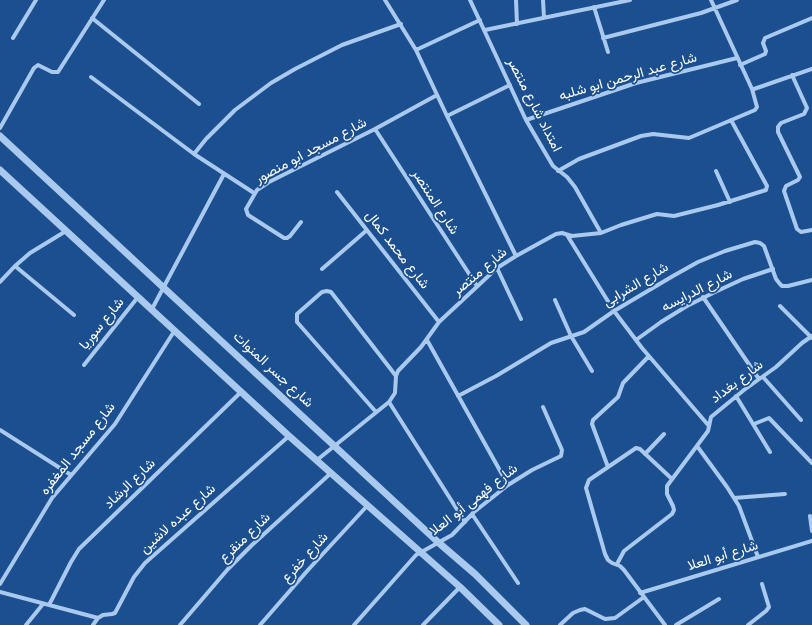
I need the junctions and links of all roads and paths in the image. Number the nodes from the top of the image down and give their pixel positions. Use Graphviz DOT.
graph roads {
  1 [pos="36,0"];
  2 [pos="104,0"];
  3 [pos="385,0"];
  4 [pos="470,0"];
  5 [pos="516,0"];
  6 [pos="543,0"];
  7 [pos="630,0"];
  8 [pos="711,0"];
  9 [pos="737,0"];
  10 [pos="610,2"];
  11 [pos="594,7"];
  12 [pos="714,8"];
  13 [pos="92,18"];
  14 [pos="544,18"];
  15 [pos="812,18"];
  16 [pos="480,20"];
  17 [pos="401,24"];
  18 [pos="517,24"];
  19 [pos="485,30"];
  20 [pos="13,38"];
  21 [pos="603,38"];
  22 [pos="416,50"];
  23 [pos="608,52"];
  24 [pos="737,58"];
  25 [pos="740,65"];
  26 [pos="812,69"];
  27 [pos="792,75"];
  28 [pos="91,77"];
  29 [pos="510,85"];
  30 [pos="752,89"];
  31 [pos="437,95"];
  32 [pos="199,104"];
  33 [pos="446,116"];
  34 [pos="526,120"];
  35 [pos="731,120"];
  36 [pos="0,128"];
  37 [pos="375,129"];
  38 [pos="0,136"];
  39 [pos="194,154"];
  40 [pos="0,170"];
  41 [pos="558,171"];
  42 [pos="716,171"];
  43 [pos="224,174"];
  44 [pos="337,192"];
  45 [pos="254,193"];
  46 [pos="730,202"];
  47 [pos="301,222"];
  48 [pos="367,230"];
  49 [pos="811,230"];
  50 [pos="66,231"];
  51 [pos="601,233"];
  52 [pos="567,234"];
  53 [pos="516,256"];
  54 [pos="15,266"];
  55 [pos="497,268"];
  56 [pos="322,269"];
  57 [pos="773,269"];
  58 [pos="812,280"];
  59 [pos="0,282"];
  60 [pos="477,286"];
  61 [pos="163,287"];
  62 [pos="138,297"];
  63 [pos="704,297"];
  64 [pos="555,300"];
  65 [pos="780,306"];
  66 [pos="152,309"];
  67 [pos="614,311"];
  68 [pos="74,315"];
  69 [pos="521,319"];
  70 [pos="439,322"];
  71 [pos="175,330"];
  72 [pos="571,336"];
  73 [pos="812,337"];
  74 [pos="427,340"];
  75 [pos="636,340"];
  76 [pos="648,357"];
  77 [pos="84,366"];
  78 [pos="592,371"];
  79 [pos="396,376"];
  80 [pos="761,378"];
  81 [pos="242,391"];
  82 [pos="458,396"];
  83 [pos="736,396"];
  84 [pos="389,402"];
  85 [pos="543,407"];
  86 [pos="376,412"];
  87 [pos="800,420"];
  88 [pos="754,424"];
  89 [pos="709,426"];
  90 [pos="0,430"];
  91 [pos="664,434"];
  92 [pos="289,436"];
  93 [pos="335,445"];
  94 [pos="697,446"];
  95 [pos="770,452"];
  96 [pos="645,454"];
  97 [pos="317,460"];
  98 [pos="812,463"];
  99 [pos="608,467"];
  100 [pos="331,473"];
  101 [pos="71,475"];
  102 [pos="672,479"];
  103 [pos="508,485"];
  104 [pos="785,494"];
  105 [pos="734,498"];
  106 [pos="367,506"];
  107 [pos="472,514"];
  108 [pos="810,516"];
  109 [pos="465,522"];
  110 [pos="812,531"];
  111 [pos="812,541"];
  112 [pos="439,543"];
  113 [pos="420,552"];
  114 [pos="758,557"];
  115 [pos="616,564"];
  116 [pos="518,583"];
  117 [pos="0,584"];
  118 [pos="762,584"];
  119 [pos="460,587"];
  120 [pos="0,592"];
  121 [pos="640,593"];
  122 [pos="644,597"];
  123 [pos="719,599"];
  124 [pos="43,604"];
  125 [pos="49,605"];
  126 [pos="98,618"];
  127 [pos="26,625"];
  128 [pos="93,625"];
  129 [pos="180,625"];
  130 [pos="260,625"];
  131 [pos="354,625"];
  132 [pos="423,625"];
  133 [pos="499,625"];
  134 [pos="526,625"];
  135 [pos="560,625"];
  136 [pos="665,625"];
  137 [pos="676,625"];
  138 [pos="748,625"];
  1 -- 20 [label="street"];
  2 -- 13 [label="street"];
  3 -- 17 [label="street"];
  4 -- 16 [label="street, امتداد شارع منتصر"];
  5 -- 18 [label="street"];
  6 -- 14 [label="street"];
  7 -- 10 [label="street"];
  8 -- 12 [label="street"];
  9 -- 12 [label="street"];
  10 -- 11 [label="street"];
  11 -- 14 [label="street"];
  11 -- 21 [label="street"];
  12 -- 21 [label="street"];
  12 -- 24 [label="street"];
  13 -- 32 [label="street"];
  13 -- 36 [label="street"];
  14 -- 18 [label="street"];
  15 -- 25 [label="street"];
  16 -- 19 [label="street, امتداد شارع منتصر"];
  16 -- 22 [label="street"];
  17 -- 22 [label="street"];
  17 -- 39 [label="street"];
  18 -- 19 [label="street"];
  19 -- 29 [label="street, امتداد شارع منتصر"];
  21 -- 23 [label="street"];
  22 -- 31 [label="street"];
  24 -- 25 [label="street"];
  24 -- 34 [label="street, شارع عبد الرحمن ابو شلبه"];
  25 -- 30 [label="street"];
  26 -- 27 [label="street"];
  27 -- 30 [label="street"];
  27 -- 49 [label="street"];
  28 -- 39 [label="street"];
  29 -- 33 [label="street"];
  29 -- 34 [label="street, امتداد شارع منتصر"];
  30 -- 35 [label="street"];
  31 -- 33 [label="street"];
  31 -- 37 [label="street, شارع مسجد ابو منصور"];
  33 -- 53 [label="street"];
  34 -- 41 [label="street, امتداد شارع منتصر"];
  35 -- 41 [label="street"];
  35 -- 46 [label="street, شارع منتصر"];
  37 -- 45 [label="street, شارع مسجد ابو منصور"];
  37 -- 60 [label="street, شارع المنتصر"];
  38 -- 61 [label="street, شارع جسر المنوات"];
  39 -- 43 [label="street"];
  40 -- 50 [label="street"];
  41 -- 51 [label="street, امتداد شارع منتصر"];
  42 -- 46 [label="street"];
  43 -- 45 [label="street"];
  43 -- 61 [label="street"];
  44 -- 48 [label="street, شارع محمد كمال"];
  45 -- 47 [label="street, شارع مسجد ابو منصور"];
  46 -- 51 [label="street, شارع منتصر"];
  48 -- 56 [label="street"];
  48 -- 70 [label="street, شارع محمد كمال"];
  50 -- 54 [label="street"];
  50 -- 62 [label="street"];
  51 -- 52 [label="street, شارع منتصر"];
  52 -- 53 [label="street, شارع منتصر"];
  52 -- 67 [label="street"];
  53 -- 55 [label="street, شارع منتصر"];
  54 -- 59 [label="street"];
  54 -- 68 [label="street"];
  55 -- 60 [label="street, شارع منتصر"];
  55 -- 69 [label="street"];
  57 -- 58 [label="street, شارع الشرابى"];
  57 -- 63 [label="street, شارع الدرايسه"];
  57 -- 67 [label="street, شارع الشرابى"];
  60 -- 70 [label="street, شارع منتصر"];
  61 -- 66 [label="street"];
  61 -- 93 [label="street, شارع جسر المنوات"];
  62 -- 66 [label="street"];
  62 -- 77 [label="street, شارع سوريا"];
  63 -- 75 [label="street, شارع الدرايسه"];
  63 -- 80 [label="street"];
  64 -- 72 [label="street"];
  65 -- 73 [label="street"];
  66 -- 71 [label="street"];
  67 -- 72 [label="street, شارع الشرابى"];
  67 -- 75 [label="street"];
  70 -- 74 [label="street, شارع منتصر"];
  71 -- 81 [label="street"];
  71 -- 101 [label="street, شارع مسجد المغفره"];
  72 -- 78 [label="street"];
  72 -- 82 [label="street, شارع الشرابى"];
  73 -- 80 [label="street, شارع بغداد"];
  74 -- 79 [label="street, شارع منتصر"];
  74 -- 82 [label="street"];
  75 -- 76 [label="street"];
  76 -- 89 [label="street"];
  76 -- 99 [label="street"];
  79 -- 84 [label="street"];
  79 -- 86 [label="street"];
  80 -- 83 [label="street, شارع بغداد"];
  80 -- 87 [label="street"];
  81 -- 92 [label="street"];
  81 -- 125 [label="street, شارع الرشاد"];
  82 -- 103 [label="street"];
  83 -- 88 [label="street"];
  83 -- 89 [label="street, شارع بغداد"];
  84 -- 86 [label="street"];
  84 -- 109 [label="street"];
  85 -- 103 [label="street, شارع فهمى أبو العلا"];
  86 -- 93 [label="street"];
  88 -- 95 [label="street"];
  88 -- 98 [label="street"];
  89 -- 94 [label="street, شارع بغداد"];
  90 -- 101 [label="street"];
  91 -- 96 [label="street"];
  92 -- 97 [label="street"];
  92 -- 126 [label="street, شارع عبده لاشين"];
  93 -- 97 [label="street"];
  93 -- 112 [label="street, شارع جسر المنوات"];
  94 -- 102 [label="street, شارع بغداد"];
  94 -- 105 [label="street"];
  96 -- 99 [label="street"];
  96 -- 102 [label="street"];
  97 -- 100 [label="street"];
  99 -- 115 [label="street"];
  100 -- 106 [label="street"];
  100 -- 129 [label="street, شارع منقرع"];
  101 -- 117 [label="street, شارع مسجد المغفره"];
  102 -- 115 [label="street, شارع بغداد"];
  103 -- 107 [label="street, شارع فهمى أبو العلا"];
  104 -- 105 [label="street"];
  105 -- 114 [label="street"];
  106 -- 113 [label="street"];
  106 -- 130 [label="street, شارع خفرع"];
  107 -- 109 [label="street, شارع فهمى أبو العلا"];
  107 -- 116 [label="street"];
  108 -- 110 [label="street"];
  109 -- 112 [label="street, شارع فهمى أبو العلا"];
  111 -- 114 [label="street, شارع أبو العلا"];
  112 -- 113 [label="street, شارع فهمى أبو العلا"];
  112 -- 134 [label="street, شارع جسر المنوات"];
  113 -- 119 [label="street"];
  113 -- 131 [label="street, شارع فهمى أبو العلا"];
  114 -- 121 [label="street, شارع أبو العلا"];
  115 -- 121 [label="street"];
  118 -- 138 [label="street"];
  119 -- 132 [label="street"];
  119 -- 133 [label="street"];
  120 -- 124 [label="street"];
  121 -- 122 [label="street"];
  122 -- 135 [label="street"];
  122 -- 136 [label="street"];
  123 -- 137 [label="street"];
  124 -- 125 [label="street"];
  124 -- 127 [label="street"];
  125 -- 126 [label="street"];
  126 -- 128 [label="street"];
}
